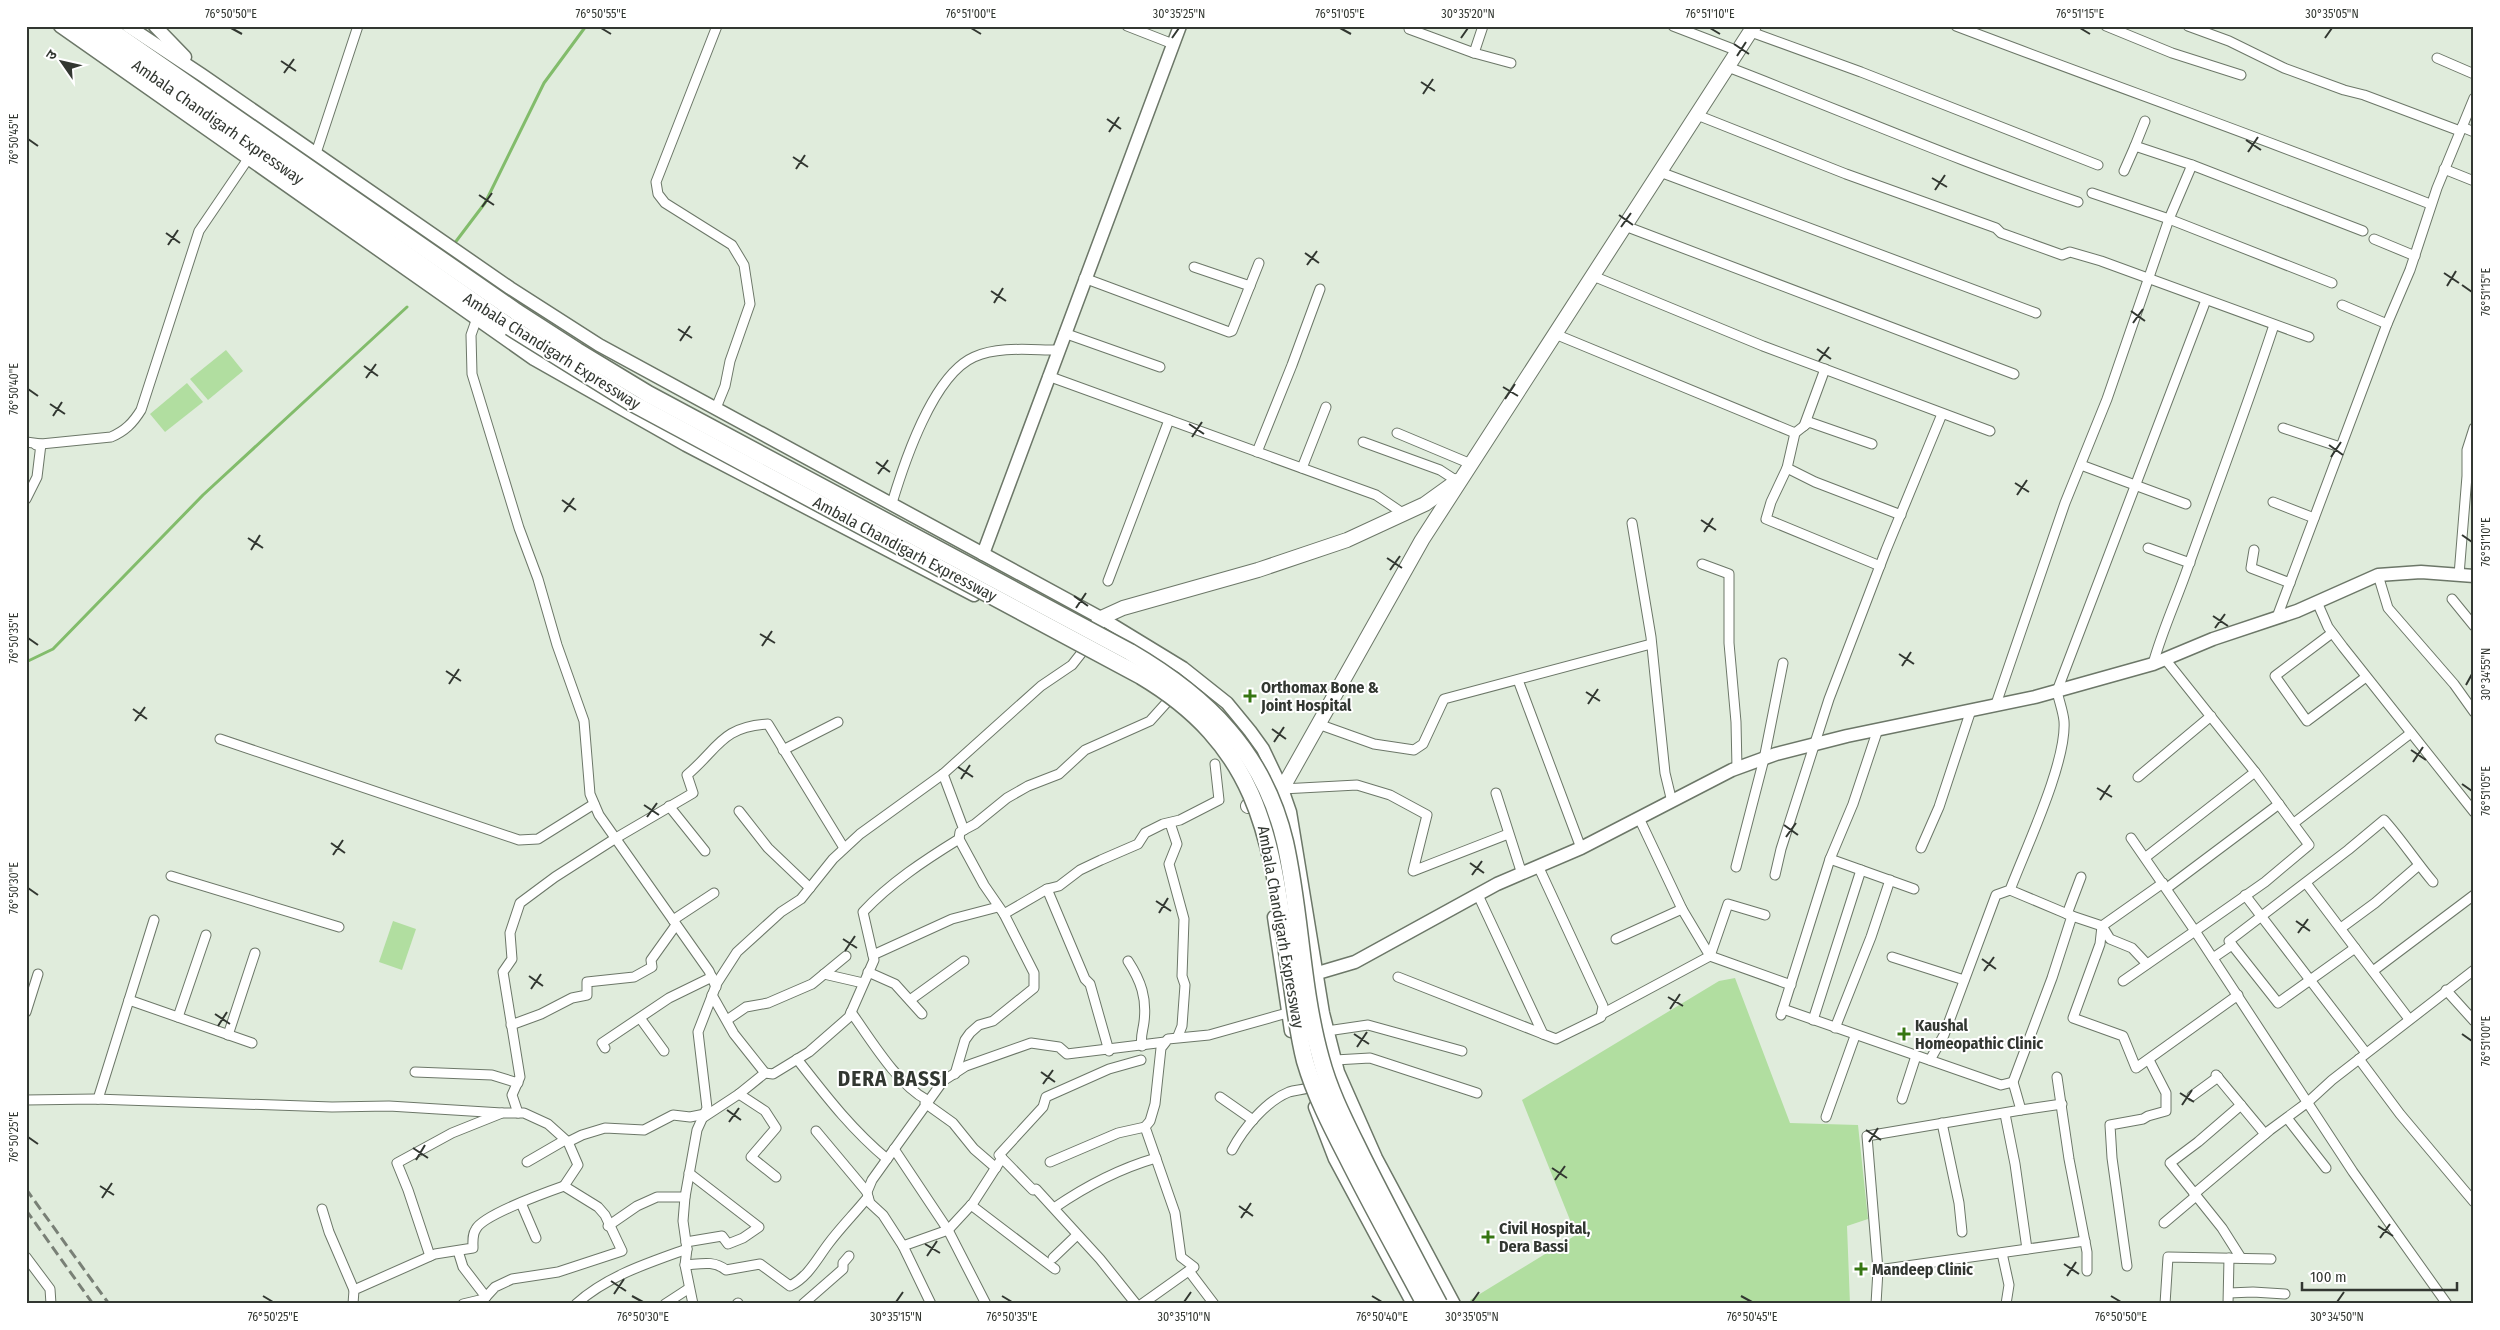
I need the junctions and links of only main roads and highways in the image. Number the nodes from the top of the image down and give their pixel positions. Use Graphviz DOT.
graph roads {
  1 [pos="81,26"];
  2 [pos="104,26"];
  3 [pos="1752,29"];
  4 [pos="1460,478"];
  5 [pos="1083,651"];
  6 [pos="1248,806"];
  7 [pos="1425,1304"];
  8 [pos="1439,1304"];
  1 -- 7 [label="highway, Ambala Chandigarh Expressway, bridge"];
  2 -- 8 [label="highway, Ambala Chandigarh Expressway, bridge"];
  3 -- 4 [label="main road"];
  4 -- 5 [label="main road"];
  4 -- 6 [label="main road"];
}
